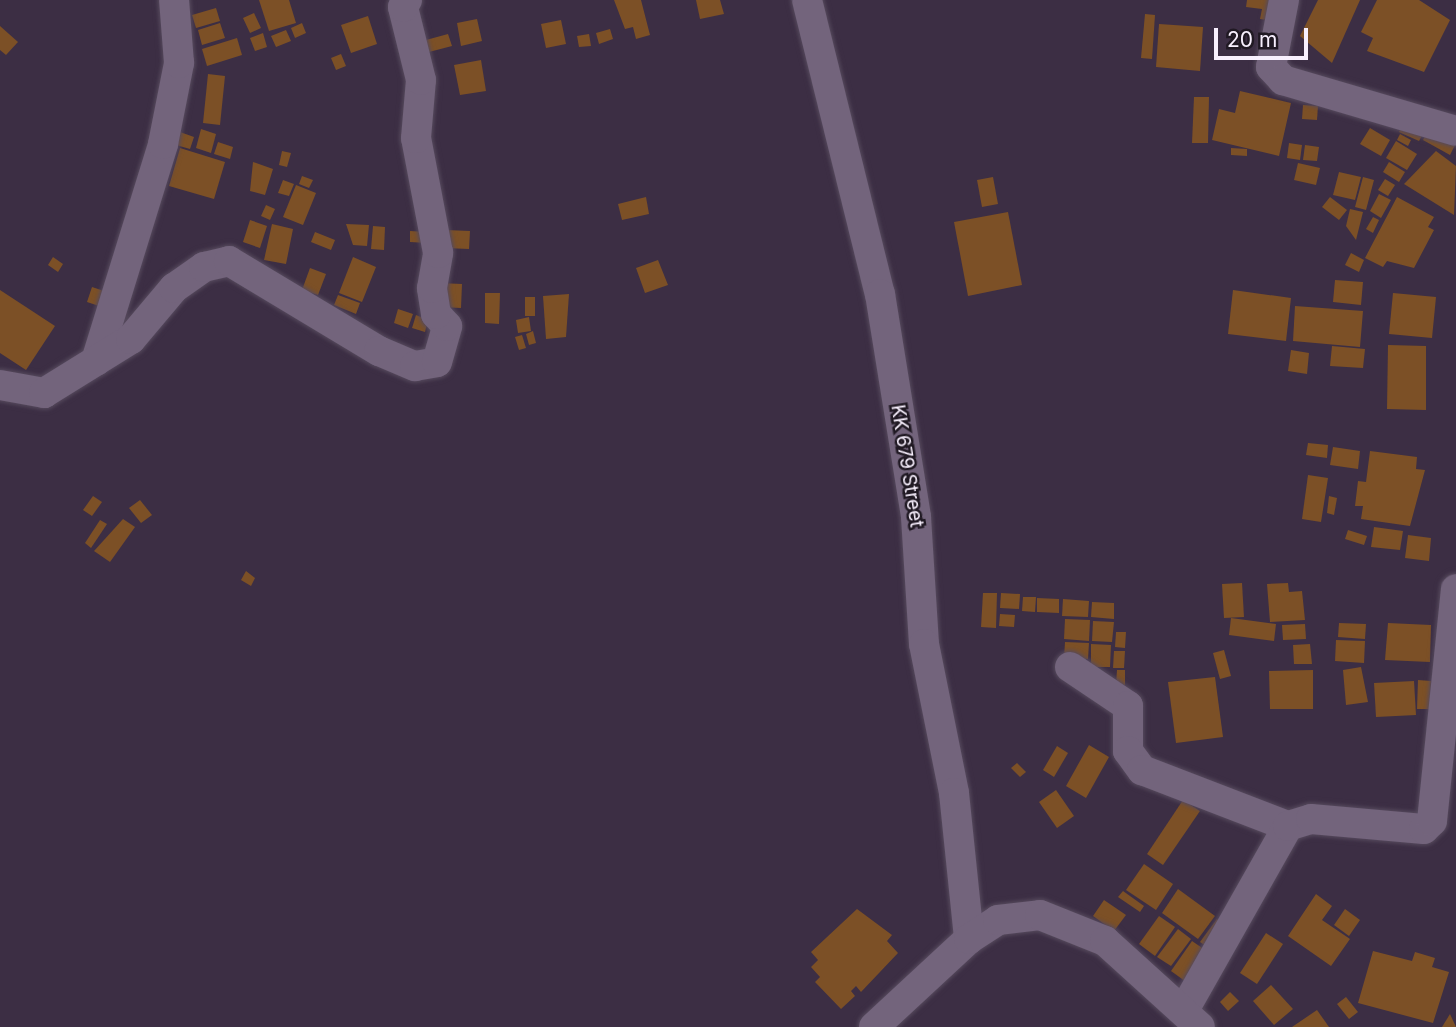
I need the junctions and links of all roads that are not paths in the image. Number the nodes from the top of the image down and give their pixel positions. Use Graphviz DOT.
graph roads {
  1 [pos="174,0"];
  2 [pos="407,0"];
  3 [pos="807,0"];
  4 [pos="1284,0"];
  5 [pos="1456,131"];
  6 [pos="96,361"];
  7 [pos="0,385"];
  8 [pos="1456,589"];
  9 [pos="1070,667"];
  10 [pos="1288,826"];
  11 [pos="970,939"];
  12 [pos="1192,1019"];
  13 [pos="874,1027"];
  1 -- 6 [label="street"];
  2 -- 6 [label="street"];
  3 -- 11 [label="street, KK 679 Street"];
  4 -- 5 [label="street"];
  6 -- 7 [label="street"];
  8 -- 10 [label="street"];
  9 -- 10 [label="street"];
  10 -- 12 [label="street"];
  11 -- 12 [label="street"];
  11 -- 13 [label="street"];
}
